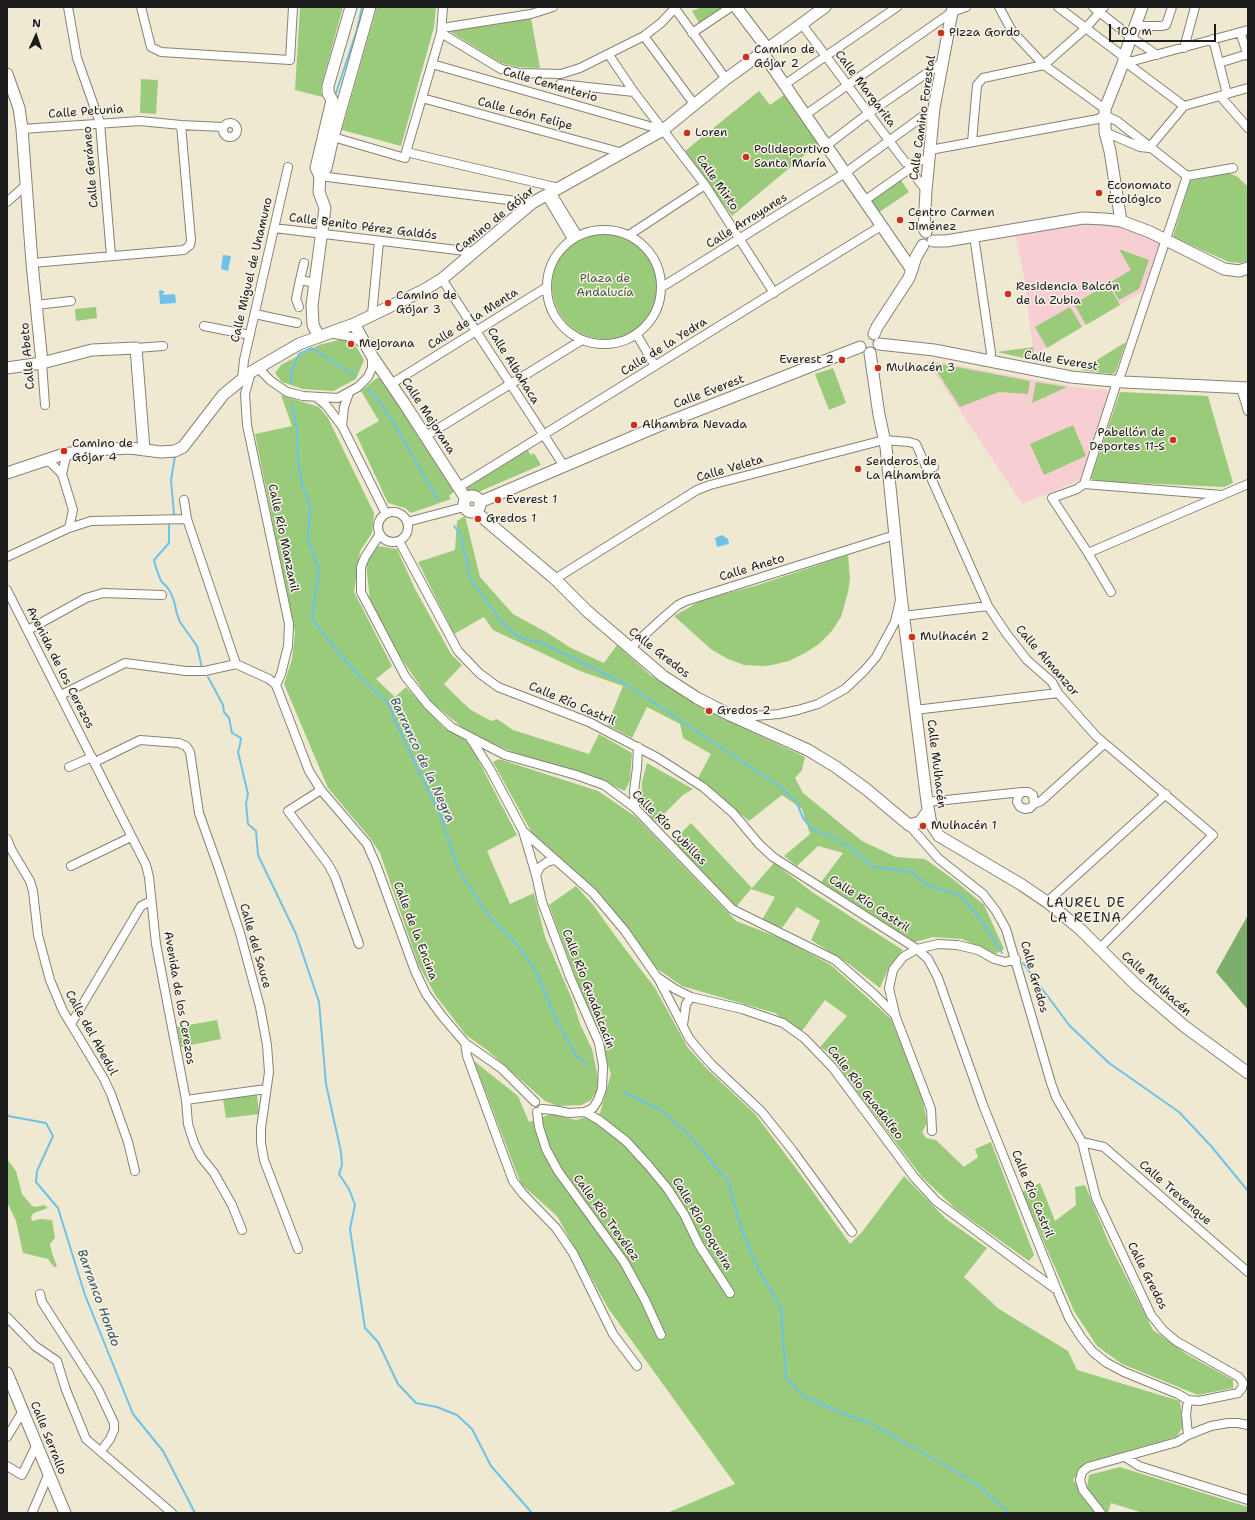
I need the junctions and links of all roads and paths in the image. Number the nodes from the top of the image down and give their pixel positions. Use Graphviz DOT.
graph roads {
  1 [pos="68,7"];
  2 [pos="141,7"];
  3 [pos="293,7"];
  4 [pos="351,7"];
  5 [pos="370,7"];
  6 [pos="443,7"];
  7 [pos="553,7"];
  8 [pos="731,7"];
  9 [pos="736,7"];
  10 [pos="825,7"];
  11 [pos="897,7"];
  12 [pos="966,7"];
  13 [pos="999,7"];
  14 [pos="1058,7"];
  15 [pos="1142,7"];
  16 [pos="1172,7"];
  17 [pos="1195,7"];
  18 [pos="675,8"];
  19 [pos="953,9"];
  20 [pos="1099,9"];
  21 [pos="801,23"];
  22 [pos="1086,28"];
  23 [pos="441,31"];
  24 [pos="1244,31"];
  25 [pos="1133,32"];
  26 [pos="692,33"];
  27 [pos="644,36"];
  28 [pos="1213,40"];
  29 [pos="1184,48"];
  30 [pos="765,50"];
  31 [pos="609,54"];
  32 [pos="1156,55"];
  33 [pos="1248,55"];
  34 [pos="825,56"];
  35 [pos="1124,59"];
  36 [pos="943,62"];
  37 [pos="1219,63"];
  38 [pos="432,64"];
  39 [pos="1044,65"];
  40 [pos="7,74"];
  41 [pos="726,79"];
  42 [pos="560,84"];
  43 [pos="784,85"];
  44 [pos="847,85"];
  45 [pos="1248,88"];
  46 [pos="634,92"];
  47 [pos="1223,95"];
  48 [pos="422,98"];
  49 [pos="338,101"];
  50 [pos="694,104"];
  51 [pos="1184,106"];
  52 [pos="934,108"];
  53 [pos="1104,112"];
  54 [pos="869,113"];
  55 [pos="805,115"];
  56 [pos="100,123"];
  57 [pos="182,125"];
  58 [pos="223,127"];
  59 [pos="1248,128"];
  60 [pos="22,129"];
  61 [pos="663,130"];
  62 [pos="1106,132"];
  63 [pos="329,136"];
  64 [pos="889,141"];
  65 [pos="972,142"];
  66 [pos="826,145"];
  67 [pos="1150,148"];
  68 [pos="406,152"];
  69 [pos="623,153"];
  70 [pos="929,155"];
  71 [pos="912,167"];
  72 [pos="288,168"];
  73 [pos="1232,168"];
  74 [pos="845,174"];
  75 [pos="320,176"];
  76 [pos="1187,176"];
  77 [pos="922,179"];
  78 [pos="26,185"];
  79 [pos="705,185"];
  80 [pos="552,192"];
  81 [pos="864,201"];
  82 [pos="7,202"];
  83 [pos="532,203"];
  84 [pos="1121,221"];
  85 [pos="882,226"];
  86 [pos="274,228"];
  87 [pos="322,234"];
  88 [pos="629,235"];
  89 [pos="974,236"];
  90 [pos="575,237"];
  91 [pos="929,237"];
  92 [pos="740,239"];
  93 [pos="1166,239"];
  94 [pos="379,241"];
  95 [pos="474,252"];
  96 [pos="110,256"];
  97 [pos="32,263"];
  98 [pos="304,263"];
  99 [pos="1248,268"];
  100 [pos="912,270"];
  101 [pos="300,280"];
  102 [pos="442,280"];
  103 [pos="315,283"];
  104 [pos="547,287"];
  105 [pos="662,287"];
  106 [pos="774,293"];
  107 [pos="71,301"];
  108 [pos="36,305"];
  109 [pos="299,307"];
  110 [pos="255,314"];
  111 [pos="372,315"];
  112 [pos="297,323"];
  113 [pos="354,324"];
  114 [pos="204,326"];
  115 [pos="477,331"];
  116 [pos="330,333"];
  117 [pos="250,335"];
  118 [pos="637,335"];
  119 [pos="319,337"];
  120 [pos="876,339"];
  121 [pos="582,340"];
  122 [pos="163,346"];
  123 [pos="860,347"];
  124 [pos="136,348"];
  125 [pos="370,352"];
  126 [pos="870,353"];
  127 [pos="990,361"];
  128 [pos="42,363"];
  129 [pos="655,366"];
  130 [pos="7,368"];
  131 [pos="246,376"];
  132 [pos="368,377"];
  133 [pos="389,380"];
  134 [pos="1117,382"];
  135 [pos="510,385"];
  136 [pos="1245,388"];
  137 [pos="349,393"];
  138 [pos="245,394"];
  139 [pos="316,397"];
  140 [pos="45,405"];
  141 [pos="1248,411"];
  142 [pos="342,426"];
  143 [pos="426,436"];
  144 [pos="543,436"];
  145 [pos="884,440"];
  146 [pos="144,450"];
  147 [pos="70,454"];
  148 [pos="922,458"];
  149 [pos="44,460"];
  150 [pos="564,466"];
  151 [pos="934,467"];
  152 [pos="7,473"];
  153 [pos="62,474"];
  154 [pos="1084,484"];
  155 [pos="1248,484"];
  156 [pos="459,487"];
  157 [pos="1222,495"];
  158 [pos="184,500"];
  159 [pos="465,503"];
  160 [pos="478,507"];
  161 [pos="72,510"];
  162 [pos="386,514"];
  163 [pos="187,519"];
  164 [pos="87,522"];
  165 [pos="407,522"];
  166 [pos="69,528"];
  167 [pos="380,534"];
  168 [pos="895,535"];
  169 [pos="399,541"];
  170 [pos="1088,553"];
  171 [pos="8,558"];
  172 [pos="555,578"];
  173 [pos="7,590"];
  174 [pos="1111,592"];
  175 [pos="162,595"];
  176 [pos="901,596"];
  177 [pos="988,606"];
  178 [pos="903,616"];
  179 [pos="28,630"];
  180 [pos="630,648"];
  181 [pos="236,664"];
  182 [pos="276,685"];
  183 [pos="1058,693"];
  184 [pos="61,695"];
  185 [pos="915,710"];
  186 [pos="730,715"];
  187 [pos="469,737"];
  188 [pos="1104,744"];
  189 [pos="638,747"];
  190 [pos="652,755"];
  191 [pos="93,760"];
  192 [pos="69,767"];
  193 [pos="637,768"];
  194 [pos="320,790"];
  195 [pos="634,791"];
  196 [pos="1022,792"];
  197 [pos="1166,794"];
  198 [pos="621,797"];
  199 [pos="1034,804"];
  200 [pos="927,807"];
  201 [pos="635,808"];
  202 [pos="909,825"];
  203 [pos="523,831"];
  204 [pos="131,837"];
  205 [pos="7,840"];
  206 [pos="554,860"];
  207 [pos="71,866"];
  208 [pos="536,874"];
  209 [pos="151,901"];
  210 [pos="1047,902"];
  211 [pos="359,944"];
  212 [pos="917,949"];
  213 [pos="1099,949"];
  214 [pos="1016,959"];
  215 [pos="657,977"];
  216 [pos="889,988"];
  217 [pos="874,994"];
  218 [pos="691,997"];
  219 [pos="895,1015"];
  220 [pos="71,1024"];
  221 [pos="684,1026"];
  222 [pos="465,1044"];
  223 [pos="1248,1074"];
  224 [pos="266,1089"];
  225 [pos="186,1100"];
  226 [pos="535,1102"];
  227 [pos="593,1108"];
  228 [pos="540,1111"];
  229 [pos="585,1112"];
  230 [pos="598,1120"];
  231 [pos="932,1131"];
  232 [pos="1082,1142"];
  233 [pos="135,1171"];
  234 [pos="242,1230"];
  235 [pos="852,1232"];
  236 [pos="298,1249"];
  237 [pos="1046,1262"];
  238 [pos="1032,1272"];
  239 [pos="1248,1272"];
  240 [pos="1057,1290"];
  241 [pos="730,1293"];
  242 [pos="40,1294"];
  243 [pos="7,1317"];
  244 [pos="662,1335"];
  245 [pos="637,1366"];
  246 [pos="7,1372"];
  247 [pos="11,1391"];
  248 [pos="1188,1400"];
  249 [pos="23,1411"];
  250 [pos="1248,1425"];
  251 [pos="1188,1435"];
  252 [pos="7,1437"];
  253 [pos="37,1444"];
  254 [pos="101,1451"];
  255 [pos="1126,1457"];
  256 [pos="7,1466"];
  257 [pos="49,1473"];
  258 [pos="1248,1500"];
  259 [pos="32,1513"];
  260 [pos="65,1513"];
  261 [pos="172,1513"];
  262 [pos="1101,1513"];
  1 -- 56 [label="street, Calle Geráneo"];
  2 -- 3 [label="street"];
  4 -- 49 [label="street"];
  5 -- 49 [label="street"];
  6 -- 23 [label="street"];
  7 -- 23 [label="street"];
  8 -- 26 [label="street"];
  9 -- 30 [label="street"];
  10 -- 21 [label="street, Camino de Gójar"];
  11 -- 34 [label="street"];
  12 -- 19 [label="street"];
  13 -- 39 [label="street"];
  14 -- 22 [label="street"];
  15 -- 25 [label="street"];
  16 -- 25 [label="street"];
  17 -- 29 [label="street"];
  18 -- 26 [label="street"];
  18 -- 27 [label="street"];
  19 -- 36 [label="street, Calle Camino Forestal"];
  19 -- 44 [label="street"];
  20 -- 22 [label="street"];
  20 -- 25 [label="street"];
  21 -- 30 [label="street, Camino de Gójar"];
  21 -- 34 [label="street, Calle Margarita"];
  22 -- 35 [label="street"];
  22 -- 39 [label="street"];
  23 -- 31 [label="street"];
  23 -- 38 [label="street"];
  24 -- 28 [label="street"];
  24 -- 33 [label="street"];
  25 -- 32 [label="street"];
  25 -- 35 [label="street"];
  26 -- 41 [label="street"];
  27 -- 31 [label="street"];
  27 -- 50 [label="street"];
  28 -- 29 [label="street"];
  28 -- 37 [label="street"];
  29 -- 32 [label="street"];
  30 -- 41 [label="street, Camino de Gójar"];
  30 -- 43 [label="street"];
  31 -- 46 [label="street, Calle Mirto"];
  32 -- 35 [label="street"];
  33 -- 37 [label="street"];
  34 -- 43 [label="street"];
  34 -- 44 [label="street, Calle Margarita"];
  35 -- 51 [label="street"];
  35 -- 53 [label="street"];
  36 -- 52 [label="street, Calle Camino Forestal"];
  36 -- 54 [label="street"];
  37 -- 47 [label="street"];
  38 -- 48 [label="street"];
  38 -- 61 [label="street, Calle Cementerio"];
  39 -- 53 [label="street"];
  39 -- 65 [label="street"];
  40 -- 60 [label="street, Calle Abeto"];
  41 -- 50 [label="street, Camino de Gójar"];
  42 -- 46 [label="street"];
  43 -- 55 [label="street"];
  44 -- 54 [label="street, Calle Margarita"];
  44 -- 55 [label="street"];
  45 -- 47 [label="street"];
  46 -- 61 [label="street, Calle Mirto"];
  47 -- 51 [label="street"];
  47 -- 59 [label="street"];
  48 -- 68 [label="street"];
  48 -- 69 [label="street, Calle León Felipe"];
  49 -- 63 [label="street"];
  50 -- 61 [label="street, Camino de Gójar"];
  51 -- 67 [label="street"];
  52 -- 64 [label="street, Calle Arrayanes"];
  52 -- 70 [label="street, Calle Camino Forestal"];
  53 -- 62 [label="street"];
  53 -- 65 [label="street"];
  53 -- 67 [label="street"];
  54 -- 64 [label="street, Calle Margarita"];
  54 -- 66 [label="street"];
  55 -- 66 [label="street"];
  56 -- 57 [label="street, Calle Petunia"];
  56 -- 60 [label="street, Calle Petunia"];
  56 -- 96 [label="street, Calle Geráneo"];
  57 -- 58 [label="street, Calle Petunia"];
  57 -- 96 [label="street"];
  60 -- 78 [label="street, Calle Abeto"];
  61 -- 69 [label="street, Camino de Gójar"];
  61 -- 79 [label="street, Calle Mirto"];
  62 -- 67 [label="street"];
  62 -- 84 [label="street"];
  63 -- 68 [label="street"];
  63 -- 75 [label="street"];
  64 -- 71 [label="street, Calle Margarita"];
  64 -- 74 [label="street, Calle Arrayanes"];
  65 -- 70 [label="street"];
  66 -- 74 [label="street"];
  67 -- 76 [label="street"];
  68 -- 80 [label="street"];
  69 -- 80 [label="street, Camino de Gójar"];
  70 -- 71 [label="street"];
  70 -- 77 [label="street, Calle Camino Forestal"];
  71 -- 77 [label="street, Calle Margarita"];
  71 -- 81 [label="street"];
  72 -- 86 [label="street, Calle Miguel de Unamuno"];
  73 -- 76 [label="street"];
  74 -- 81 [label="street"];
  74 -- 92 [label="street, Calle Arrayanes"];
  75 -- 83 [label="street"];
  75 -- 87 [label="street"];
  76 -- 93 [label="street"];
  77 -- 91 [label="street, Calle Camino Forestal"];
  78 -- 82 [label="street"];
  78 -- 97 [label="street, Calle Abeto"];
  79 -- 88 [label="street"];
  79 -- 92 [label="street, Calle Mirto"];
  80 -- 83 [label="street, Camino de Gójar"];
  80 -- 90 [label="street"];
  81 -- 85 [label="street"];
  83 -- 95 [label="street, Camino de Gójar"];
  84 -- 89 [label="street"];
  84 -- 93 [label="street"];
  85 -- 100 [label="street"];
  85 -- 106 [label="street, Calle de la Yedra"];
  86 -- 87 [label="street, Calle Benito Pérez Galdós"];
  86 -- 110 [label="street, Calle Miguel de Unamuno"];
  87 -- 94 [label="street, Calle Benito Pérez Galdós"];
  87 -- 103 [label="street"];
  88 -- 90 [label="street"];
  88 -- 105 [label="street"];
  89 -- 91 [label="street"];
  89 -- 127 [label="street"];
  90 -- 104 [label="street"];
  91 -- 100 [label="street"];
  92 -- 105 [label="street, Calle Arrayanes"];
  92 -- 106 [label="street, Calle Mirto"];
  93 -- 99 [label="street"];
  93 -- 134 [label="street"];
  94 -- 95 [label="street, Calle Benito Pérez Galdós"];
  94 -- 111 [label="street"];
  95 -- 102 [label="street, Camino de Gójar"];
  96 -- 97 [label="street"];
  97 -- 108 [label="street, Calle Abeto"];
  98 -- 101 [label="street"];
  100 -- 120 [label="street"];
  101 -- 103 [label="street"];
  101 -- 109 [label="street"];
  102 -- 111 [label="street, Camino de Gójar"];
  102 -- 115 [label="street, Calle Albahaca"];
  103 -- 119 [label="street"];
  104 -- 115 [label="street, Calle de la Menta"];
  104 -- 121 [label="street"];
  105 -- 118 [label="street"];
  106 -- 129 [label="street, Calle de la Yedra"];
  107 -- 108 [label="street, Calle Abeto"];
  108 -- 128 [label="street, Calle Abeto"];
  110 -- 112 [label="street"];
  110 -- 117 [label="street, Calle Miguel de Unamuno"];
  111 -- 113 [label="street, Camino de Gójar"];
  113 -- 116 [label="street, Camino de Gójar"];
  113 -- 125 [label="street, Calle Mejorana"];
  114 -- 117 [label="street"];
  115 -- 133 [label="street, Calle de la Menta"];
  115 -- 135 [label="street, Calle Albahaca"];
  116 -- 119 [label="street, Camino de Gójar"];
  116 -- 125 [label="street, Calle Mejorana"];
  117 -- 131 [label="street, Calle Miguel de Unamuno"];
  118 -- 121 [label="street"];
  118 -- 129 [label="street"];
  119 -- 131 [label="street, Camino de Gójar"];
  120 -- 123 [label="street"];
  120 -- 126 [label="street"];
  120 -- 127 [label="street, Calle Everest"];
  121 -- 135 [label="street"];
  122 -- 124 [label="street"];
  123 -- 126 [label="street"];
  123 -- 150 [label="street, Calle Everest"];
  124 -- 128 [label="street"];
  124 -- 146 [label="street"];
  125 -- 132 [label="street"];
  125 -- 133 [label="street, Calle Mejorana"];
  126 -- 145 [label="street, Calle Mulhacén"];
  127 -- 134 [label="street, Calle Everest"];
  128 -- 130 [label="street"];
  128 -- 140 [label="street, Calle Abeto"];
  129 -- 144 [label="street, Calle de la Yedra"];
  131 -- 138 [label="street, Calle Río Manzanil"];
  131 -- 138 [label="street"];
  131 -- 139 [label="street"];
  131 -- 146 [label="street, Camino de Gójar"];
  132 -- 133 [label="street"];
  132 -- 137 [label="street"];
  133 -- 143 [label="street, Calle Mejorana"];
  134 -- 136 [label="street, Calle Everest"];
  134 -- 154 [label="street"];
  135 -- 143 [label="street"];
  135 -- 144 [label="street, Calle Albahaca"];
  136 -- 141 [label="street"];
  137 -- 139 [label="street"];
  137 -- 142 [label="street"];
  138 -- 182 [label="street, Calle Río Manzanil"];
  139 -- 142 [label="street"];
  142 -- 162 [label="street"];
  143 -- 156 [label="street, Calle Mejorana"];
  144 -- 150 [label="street, Calle Albahaca"];
  144 -- 156 [label="street, Calle de la Yedra"];
  145 -- 148 [label="street, Calle Almanzor"];
  145 -- 168 [label="street, Calle Mulhacén"];
  145 -- 172 [label="street, Calle Veleta"];
  146 -- 147 [label="street"];
  147 -- 149 [label="street"];
  147 -- 153 [label="street"];
  148 -- 151 [label="street"];
  148 -- 177 [label="street, Calle Almanzor"];
  149 -- 152 [label="street"];
  149 -- 153 [label="street"];
  150 -- 160 [label="street, Calle Everest"];
  153 -- 161 [label="street"];
  154 -- 157 [label="street"];
  154 -- 170 [label="street"];
  155 -- 157 [label="street"];
  156 -- 159 [label="street, Calle Mejorana"];
  157 -- 170 [label="street"];
  158 -- 163 [label="street"];
  159 -- 160 [label="street"];
  159 -- 165 [label="street"];
  160 -- 172 [label="street, Calle Gredos"];
  161 -- 164 [label="street"];
  161 -- 166 [label="street"];
  162 -- 165 [label="street"];
  162 -- 167 [label="street"];
  163 -- 164 [label="street"];
  163 -- 181 [label="street"];
  164 -- 166 [label="street"];
  165 -- 169 [label="street"];
  166 -- 171 [label="street"];
  167 -- 169 [label="street"];
  167 -- 187 [label="street, Calle Río Cubillas"];
  168 -- 176 [label="street, Calle Mulhacén"];
  168 -- 180 [label="street, Calle Aneto"];
  169 -- 189 [label="street, Calle Río Castril"];
  170 -- 174 [label="street"];
  172 -- 180 [label="street, Calle Gredos"];
  173 -- 179 [label="street, Avenida de los Cerezos"];
  175 -- 179 [label="street"];
  176 -- 178 [label="street, Calle Mulhacén"];
  176 -- 186 [label="street"];
  177 -- 178 [label="street"];
  177 -- 183 [label="street, Calle Almanzor"];
  178 -- 185 [label="street, Calle Mulhacén"];
  179 -- 184 [label="street, Avenida de los Cerezos"];
  180 -- 186 [label="street, Calle Gredos"];
  181 -- 182 [label="street"];
  181 -- 184 [label="street"];
  182 -- 194 [label="street, Calle de la Encina"];
  183 -- 185 [label="street"];
  183 -- 188 [label="street, Calle Almanzor"];
  184 -- 191 [label="street, Avenida de los Cerezos"];
  185 -- 200 [label="street, Calle Mulhacén"];
  186 -- 202 [label="street, Calle Gredos"];
  187 -- 198 [label="street, Calle Río Cubillas"];
  187 -- 203 [label="street, Calle Río Guadalcacín"];
  188 -- 197 [label="street, Calle Almanzor"];
  188 -- 199 [label="street"];
  189 -- 190 [label="street, Calle Río Castril"];
  189 -- 193 [label="street"];
  190 -- 193 [label="street"];
  190 -- 212 [label="street, Calle Río Castril"];
  191 -- 192 [label="street"];
  191 -- 204 [label="street, Avenida de los Cerezos"];
  191 -- 224 [label="street, Calle del Sauce"];
  193 -- 195 [label="street"];
  194 -- 211 [label="street"];
  194 -- 222 [label="street, Calle de la Encina"];
  195 -- 198 [label="street"];
  195 -- 201 [label="street"];
  196 -- 199 [label="street"];
  196 -- 199 [label="street"];
  196 -- 200 [label="street"];
  197 -- 210 [label="street"];
  197 -- 213 [label="street, Calle Almanzor"];
  198 -- 201 [label="street, Calle Río Cubillas"];
  200 -- 202 [label="street"];
  200 -- 210 [label="street, Calle Mulhacén"];
  201 -- 217 [label="street, Calle Río Cubillas"];
  202 -- 214 [label="street, Calle Gredos"];
  203 -- 206 [label="street, Calle Río Guadalfeo"];
  203 -- 208 [label="street, Calle Río Guadalcacín"];
  204 -- 207 [label="street"];
  204 -- 209 [label="street, Avenida de los Cerezos"];
  205 -- 220 [label="street, Calle del Abedul"];
  206 -- 208 [label="street"];
  206 -- 215 [label="street, Calle Río Guadalfeo"];
  208 -- 227 [label="street, Calle Río Guadalcacín"];
  209 -- 220 [label="street"];
  209 -- 225 [label="street, Avenida de los Cerezos"];
  210 -- 213 [label="street, Calle Mulhacén"];
  212 -- 214 [label="street"];
  212 -- 216 [label="street"];
  212 -- 237 [label="street, Calle Río Castril"];
  213 -- 223 [label="street, Calle Mulhacén"];
  214 -- 232 [label="street, Calle Gredos"];
  215 -- 218 [label="street, Calle Río Guadalfeo"];
  215 -- 221 [label="street"];
  216 -- 217 [label="street"];
  216 -- 219 [label="street"];
  217 -- 219 [label="street, Calle Río Cubillas"];
  218 -- 221 [label="street"];
  218 -- 238 [label="street, Calle Río Guadalfeo"];
  219 -- 231 [label="street, Calle Río Cubillas"];
  220 -- 233 [label="street, Calle del Abedul"];
  221 -- 235 [label="street"];
  222 -- 226 [label="street, Calle de la Encina"];
  222 -- 245 [label="street"];
  224 -- 225 [label="street"];
  224 -- 236 [label="street, Calle del Sauce"];
  225 -- 234 [label="street, Avenida de los Cerezos"];
  226 -- 228 [label="street, Calle Río Trevélez"];
  227 -- 229 [label="street"];
  227 -- 230 [label="street"];
  228 -- 229 [label="street"];
  228 -- 244 [label="street, Calle Río Trevélez"];
  229 -- 230 [label="street, Calle Río Poqueira"];
  230 -- 241 [label="street, Calle Río Poqueira"];
  232 -- 239 [label="street, Calle Trevenque"];
  232 -- 248 [label="street, Calle Gredos"];
  237 -- 238 [label="street"];
  237 -- 240 [label="street, Calle Río Castril"];
  238 -- 240 [label="street, Calle Río Guadalfeo"];
  240 -- 248 [label="street, Calle Río Castril"];
  242 -- 254 [label="street"];
  243 -- 254 [label="street"];
  246 -- 247 [label="street, Calle Serrallo"];
  247 -- 249 [label="street, Calle Serrallo"];
  248 -- 251 [label="street"];
  249 -- 252 [label="street"];
  249 -- 253 [label="street, Calle Serrallo"];
  250 -- 251 [label="street"];
  251 -- 255 [label="street"];
  253 -- 256 [label="street"];
  253 -- 257 [label="street, Calle Serrallo"];
  254 -- 261 [label="street"];
  255 -- 258 [label="street"];
  255 -- 262 [label="street"];
  257 -- 259 [label="street"];
  257 -- 260 [label="street, Calle Serrallo"];
}
